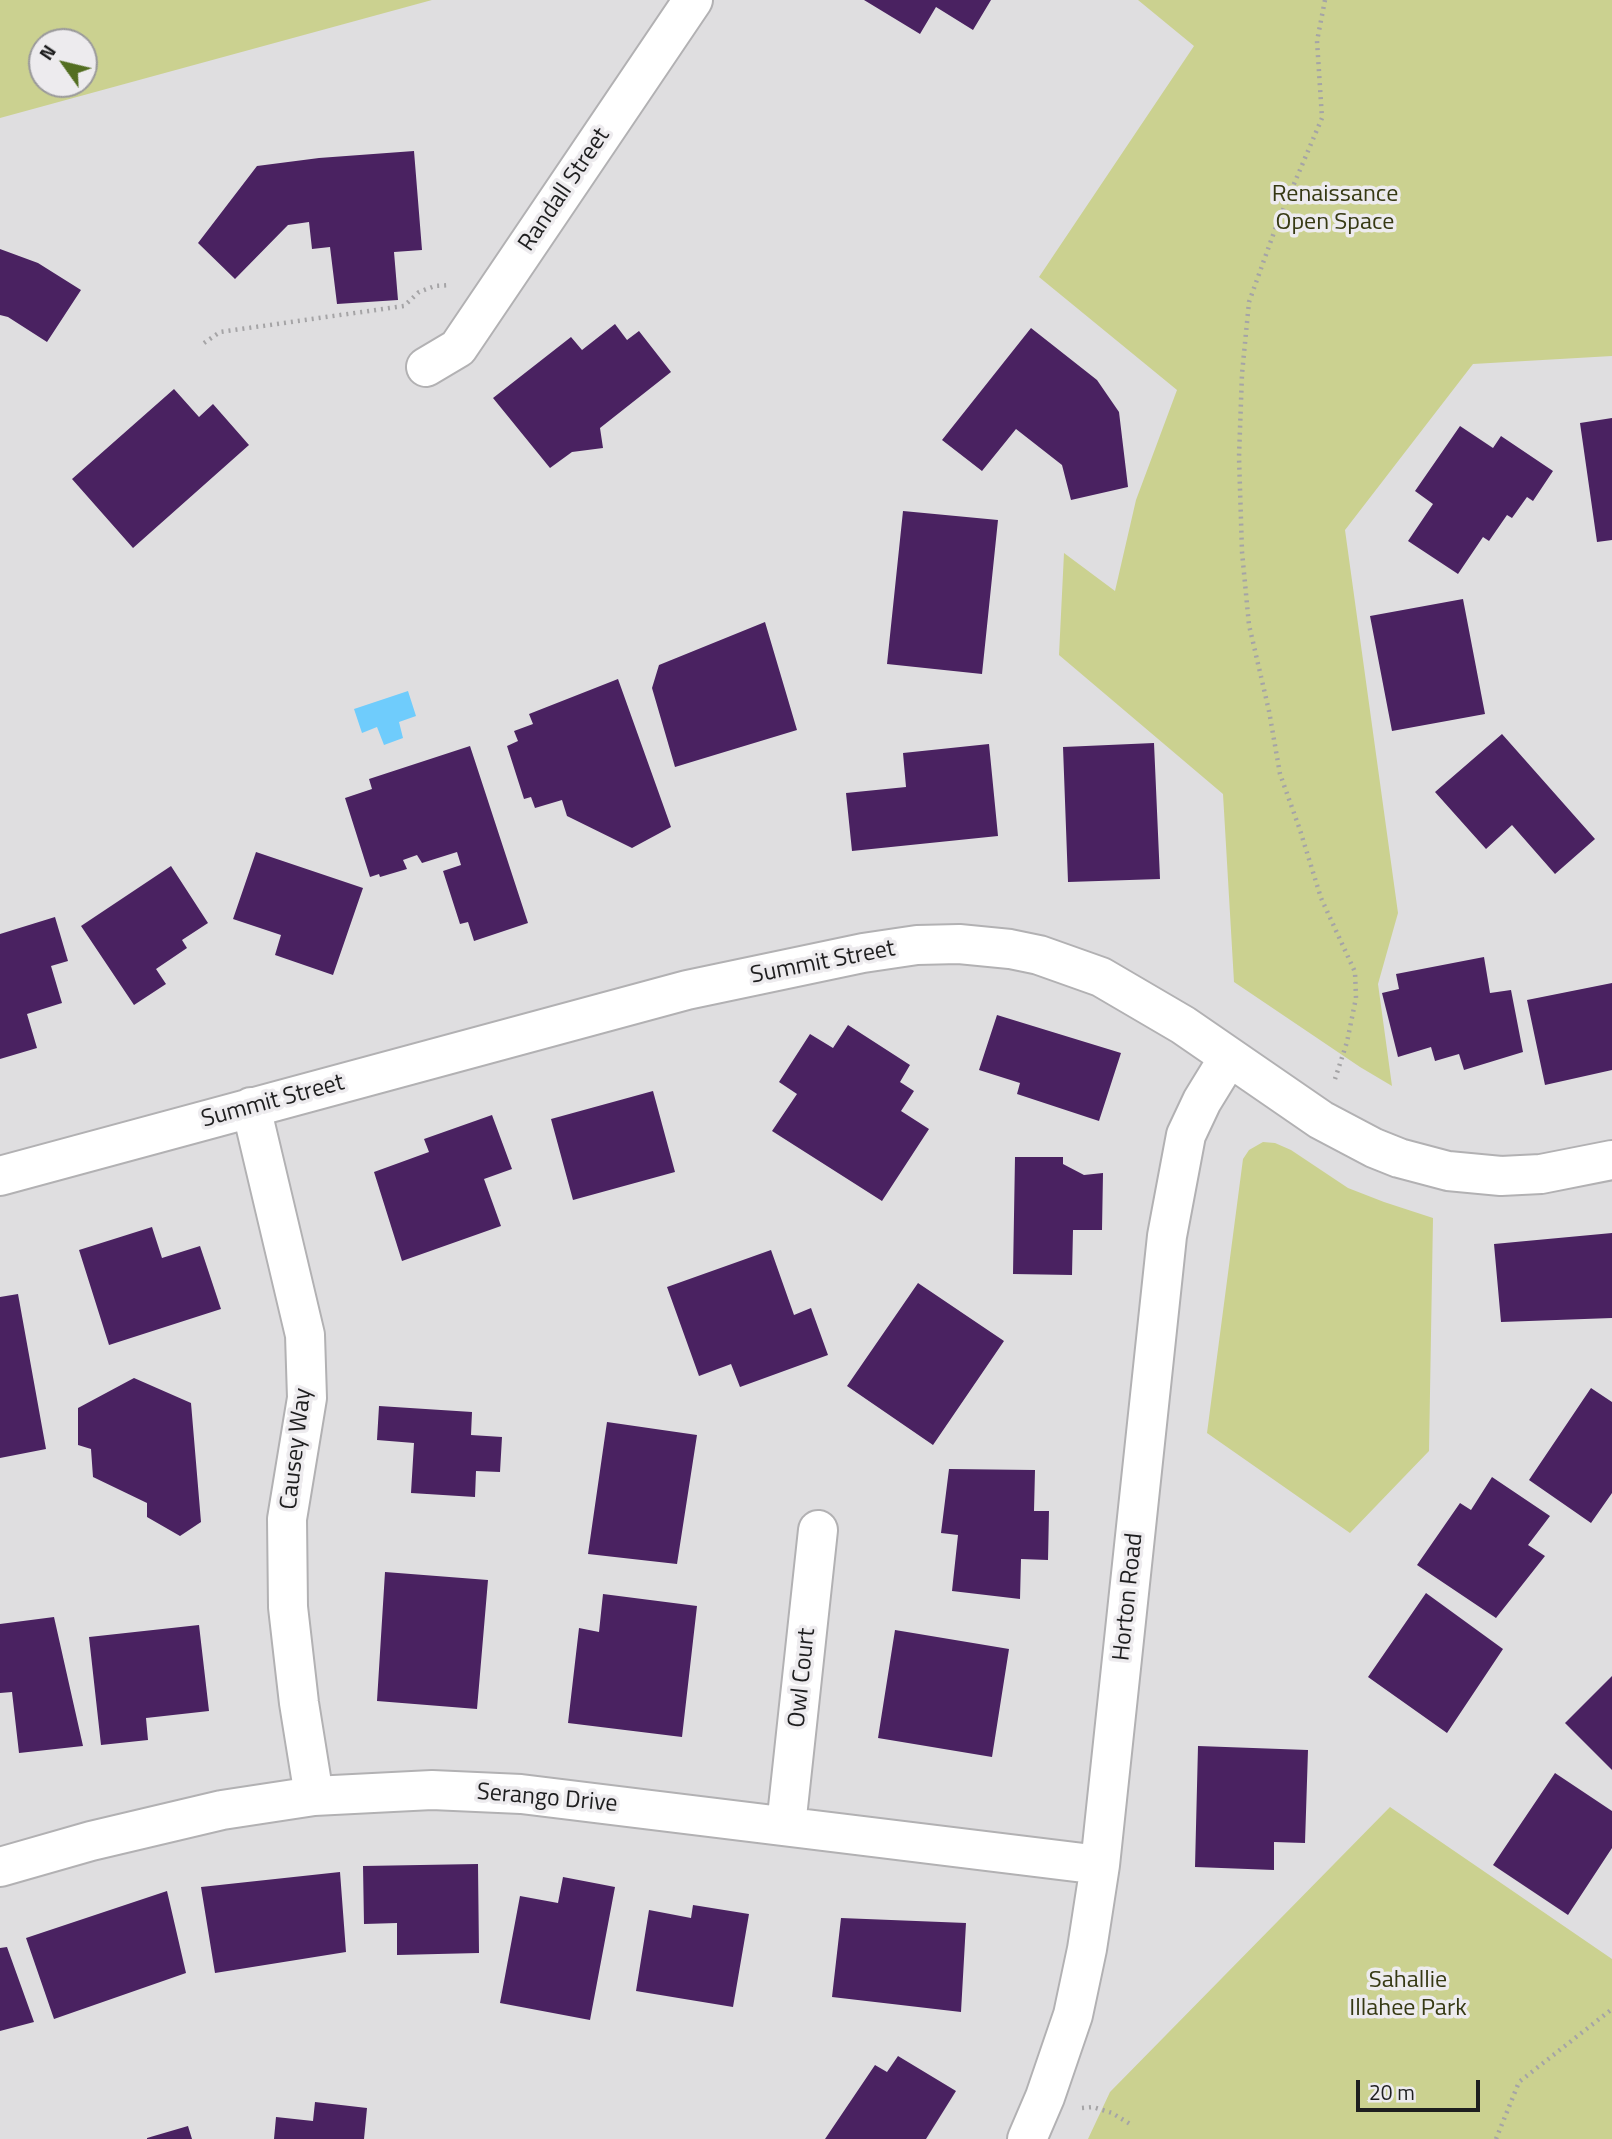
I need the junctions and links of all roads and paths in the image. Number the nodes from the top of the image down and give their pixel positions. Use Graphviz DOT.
graph roads {
  1 [pos="693,0"];
  2 [pos="1325,0"];
  3 [pos="500,287"];
  4 [pos="204,343"];
  5 [pos="426,367"];
  6 [pos="1228,1056"];
  7 [pos="251,1107"];
  8 [pos="1321,1120"];
  9 [pos="1612,1160"];
  10 [pos="0,1176"];
  11 [pos="818,1531"];
  12 [pos="314,1796"];
  13 [pos="786,1826"];
  14 [pos="1100,1865"];
  15 [pos="0,1867"];
  16 [pos="1612,2010"];
  17 [pos="1081,2108"];
  18 [pos="1130,2124"];
  19 [pos="1027,2139"];
  20 [pos="1496,2139"];
  1 -- 3 [label="street, Randall Street"];
  2 -- 8 [label="path"];
  3 -- 4 [label="path"];
  3 -- 5 [label="street, Randall Street"];
  6 -- 7 [label="street, Summit Street"];
  6 -- 8 [label="street, Summit Street"];
  6 -- 14 [label="street, Horton Road"];
  7 -- 10 [label="street, Summit Street"];
  7 -- 12 [label="street, Causey Way"];
  8 -- 9 [label="street, Summit Street"];
  11 -- 13 [label="street, Owl Court"];
  12 -- 13 [label="street, Serango Drive"];
  12 -- 15 [label="street, Serango Drive"];
  13 -- 14 [label="street, Serango Drive"];
  14 -- 19 [label="street, Horton Road"];
  16 -- 20 [label="path"];
  17 -- 18 [label="path"];
}
